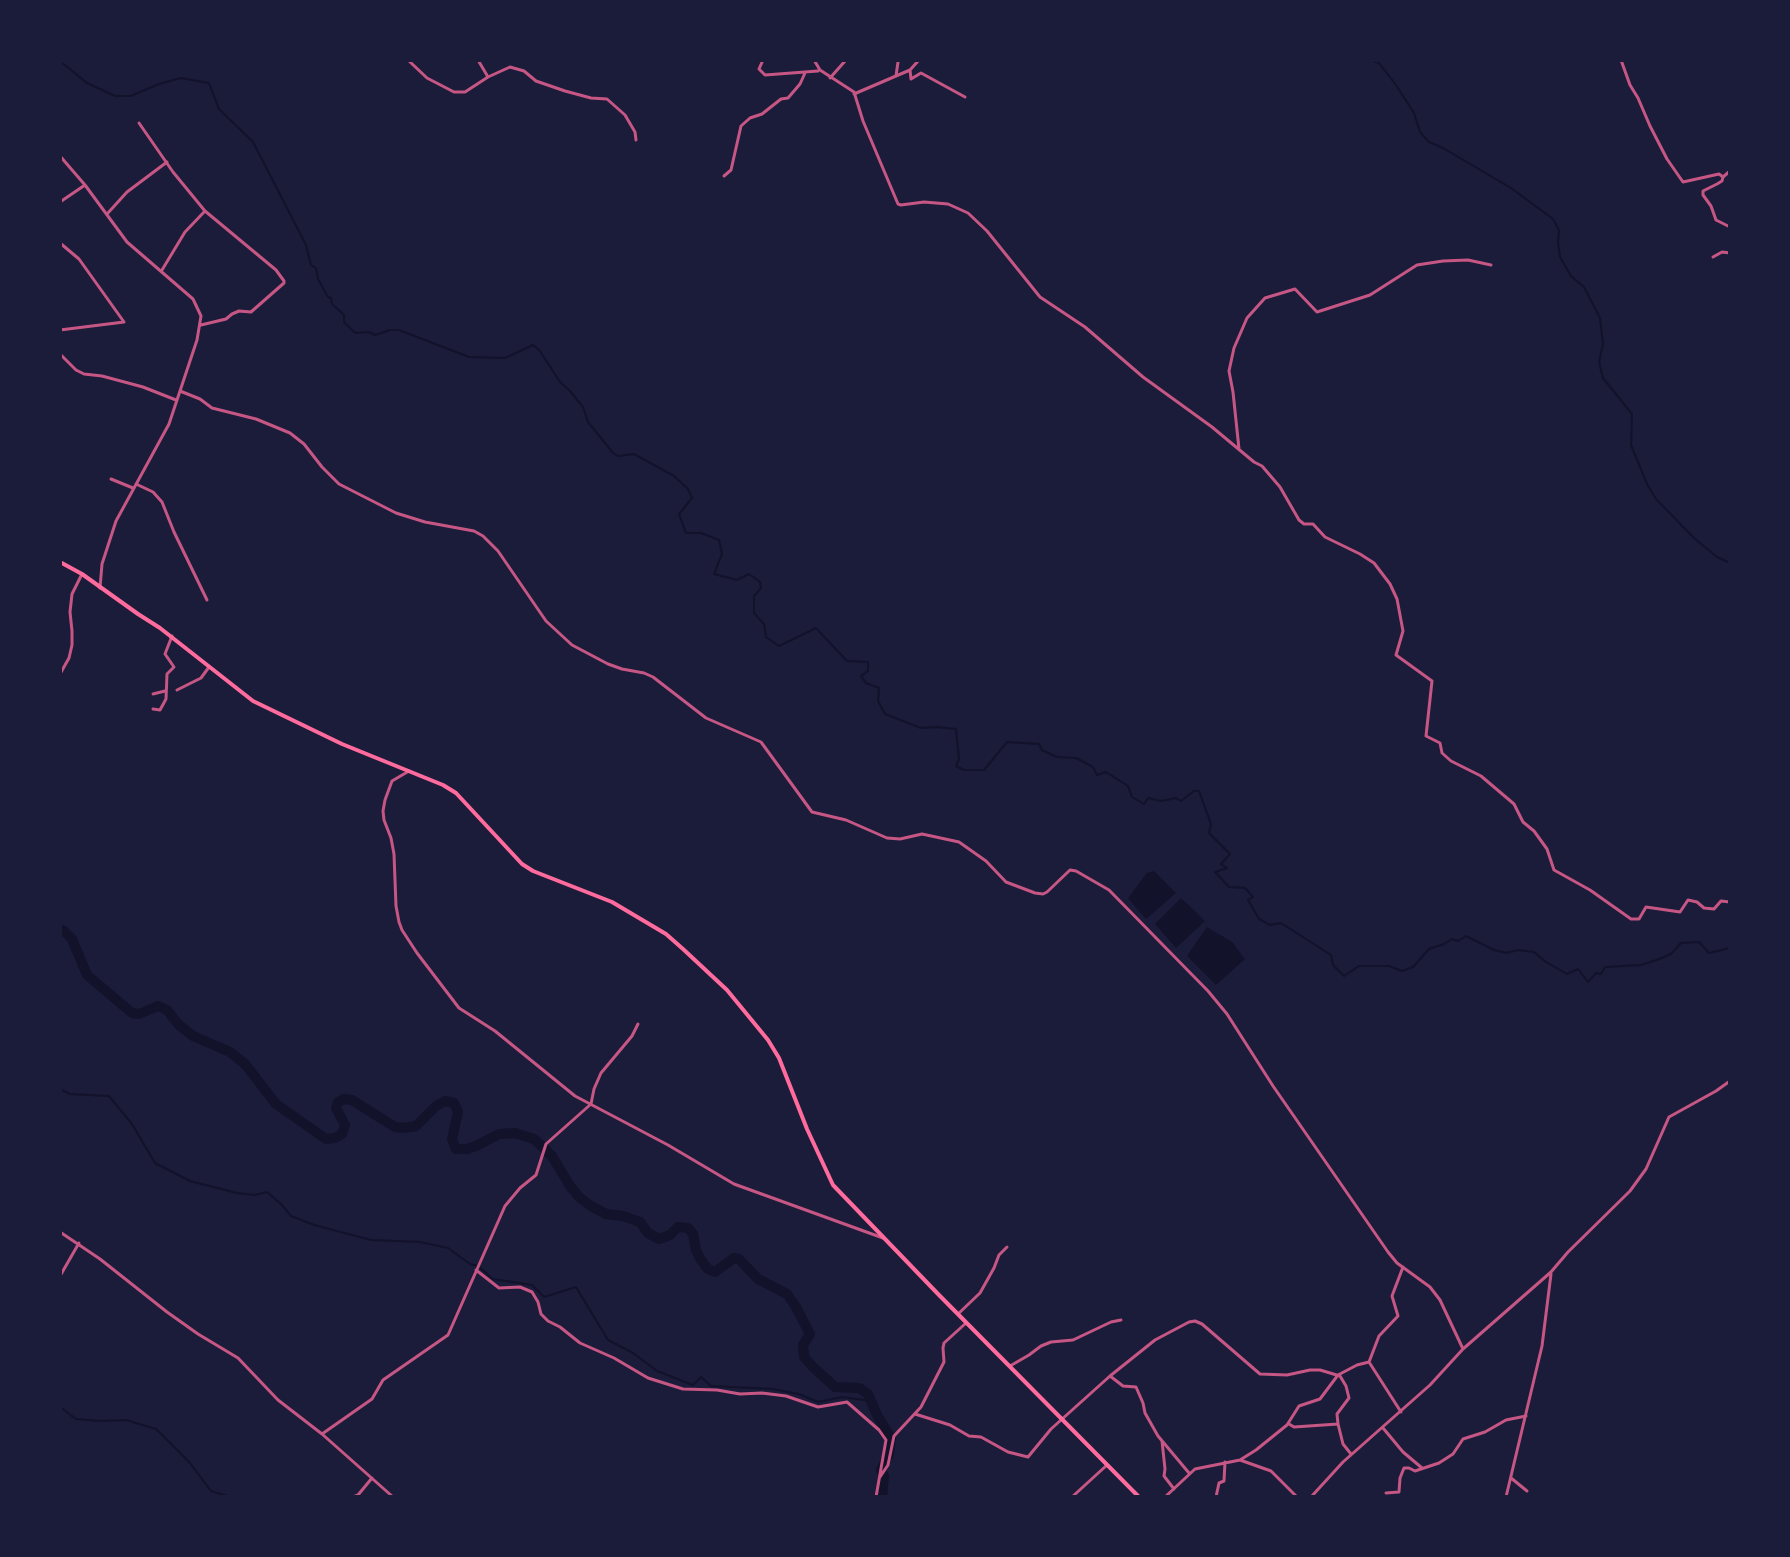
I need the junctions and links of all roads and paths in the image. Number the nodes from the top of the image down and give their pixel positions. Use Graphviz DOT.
graph roads {
  1 [pos="408,60"];
  2 [pos="478,60"];
  3 [pos="763,60"];
  4 [pos="814,60"];
  5 [pos="846,60"];
  6 [pos="919,60"];
  7 [pos="1621,60"];
  8 [pos="898,62"];
  9 [pos="820,70"];
  10 [pos="910,70"];
  11 [pos="805,73"];
  12 [pos="896,76"];
  13 [pos="488,77"];
  14 [pos="830,78"];
  15 [pos="854,94"];
  16 [pos="965,97"];
  17 [pos="139,123"];
  18 [pos="636,140"];
  19 [pos="60,156"];
  20 [pos="167,162"];
  21 [pos="1730,171"];
  22 [pos="724,176"];
  23 [pos="1722,179"];
  24 [pos="1729,183"];
  25 [pos="85,185"];
  26 [pos="60,202"];
  27 [pos="205,211"];
  28 [pos="107,214"];
  29 [pos="1730,227"];
  30 [pos="60,243"];
  31 [pos="1730,253"];
  32 [pos="1713,257"];
  33 [pos="1491,265"];
  34 [pos="162,270"];
  35 [pos="200,325"];
  36 [pos="60,330"];
  37 [pos="60,354"];
  38 [pos="180,391"];
  39 [pos="176,400"];
  40 [pos="1239,449"];
  41 [pos="111,479"];
  42 [pos="134,486"];
  43 [pos="60,562"];
  44 [pos="82,574"];
  45 [pos="100,588"];
  46 [pos="207,600"];
  47 [pos="172,636"];
  48 [pos="209,667"];
  49 [pos="60,673"];
  50 [pos="177,690"];
  51 [pos="165,691"];
  52 [pos="153,694"];
  53 [pos="153,709"];
  54 [pos="409,771"];
  55 [pos="1730,902"];
  56 [pos="638,1024"];
  57 [pos="1730,1081"];
  58 [pos="591,1104"];
  59 [pos="60,1232"];
  60 [pos="883,1238"];
  61 [pos="79,1243"];
  62 [pos="1007,1247"];
  63 [pos="1403,1267"];
  64 [pos="476,1270"];
  65 [pos="1551,1272"];
  66 [pos="60,1276"];
  67 [pos="958,1314"];
  68 [pos="1121,1320"];
  69 [pos="966,1323"];
  70 [pos="1463,1349"];
  71 [pos="1369,1362"];
  72 [pos="1010,1366"];
  73 [pos="1338,1375"];
  74 [pos="1110,1376"];
  75 [pos="1401,1412"];
  76 [pos="915,1414"];
  77 [pos="1526,1416"];
  78 [pos="1062,1419"];
  79 [pos="1288,1423"];
  80 [pos="1338,1424"];
  81 [pos="1383,1428"];
  82 [pos="322,1434"];
  83 [pos="1162,1441"];
  84 [pos="1351,1454"];
  85 [pos="1240,1460"];
  86 [pos="1225,1462"];
  87 [pos="1107,1465"];
  88 [pos="1422,1469"];
  89 [pos="1189,1473"];
  90 [pos="880,1477"];
  91 [pos="372,1478"];
  92 [pos="1511,1478"];
  93 [pos="1174,1489"];
  94 [pos="1527,1491"];
  95 [pos="1389,1494"];
  96 [pos="353,1497"];
  97 [pos="393,1497"];
  98 [pos="876,1497"];
  99 [pos="1072,1497"];
  100 [pos="1139,1497"];
  101 [pos="1165,1497"];
  102 [pos="1216,1497"];
  103 [pos="1297,1497"];
  104 [pos="1311,1497"];
  105 [pos="1506,1497"];
  1 -- 13 [label="street"];
  2 -- 13 [label="street"];
  3 -- 11 [label="street"];
  4 -- 9 [label="street"];
  5 -- 14 [label="street"];
  6 -- 10 [label="street"];
  7 -- 23 [label="street"];
  8 -- 12 [label="street"];
  9 -- 11 [label="street"];
  9 -- 14 [label="street"];
  10 -- 12 [label="street"];
  10 -- 16 [label="street"];
  11 -- 22 [label="street"];
  12 -- 15 [label="street"];
  13 -- 18 [label="street"];
  14 -- 15 [label="street"];
  15 -- 40 [label="street"];
  17 -- 20 [label="street"];
  19 -- 25 [label="street"];
  20 -- 27 [label="street"];
  20 -- 28 [label="street"];
  21 -- 23 [label="street"];
  23 -- 24 [label="street"];
  23 -- 29 [label="street"];
  25 -- 26 [label="street"];
  25 -- 28 [label="street"];
  27 -- 34 [label="street"];
  27 -- 35 [label="street"];
  28 -- 34 [label="street"];
  30 -- 36 [label="street"];
  31 -- 32 [label="street"];
  33 -- 40 [label="street"];
  34 -- 35 [label="street"];
  35 -- 38 [label="street"];
  37 -- 39 [label="street"];
  38 -- 39 [label="street"];
  38 -- 63 [label="street"];
  39 -- 42 [label="street"];
  40 -- 55 [label="street"];
  41 -- 42 [label="street"];
  42 -- 45 [label="street"];
  42 -- 46 [label="street"];
  43 -- 44 [label="main road"];
  44 -- 45 [label="main road"];
  44 -- 49 [label="street"];
  45 -- 47 [label="main road"];
  47 -- 48 [label="main road"];
  47 -- 51 [label="street"];
  48 -- 50 [label="street"];
  48 -- 54 [label="main road"];
  51 -- 52 [label="street"];
  51 -- 53 [label="street"];
  54 -- 58 [label="street"];
  54 -- 60 [label="main road"];
  56 -- 58 [label="street"];
  57 -- 65 [label="street"];
  58 -- 60 [label="street"];
  58 -- 64 [label="street"];
  59 -- 61 [label="street"];
  60 -- 67 [label="main road"];
  61 -- 66 [label="street"];
  61 -- 82 [label="street"];
  62 -- 67 [label="street"];
  63 -- 70 [label="street"];
  63 -- 71 [label="street"];
  64 -- 82 [label="street"];
  64 -- 90 [label="street"];
  65 -- 70 [label="street"];
  65 -- 77 [label="street"];
  67 -- 69 [label="main road"];
  68 -- 72 [label="street"];
  69 -- 72 [label="main road"];
  69 -- 76 [label="street"];
  70 -- 75 [label="street"];
  71 -- 73 [label="street"];
  71 -- 75 [label="street"];
  72 -- 78 [label="main road"];
  73 -- 74 [label="street"];
  73 -- 79 [label="street"];
  73 -- 80 [label="street"];
  74 -- 78 [label="street"];
  74 -- 83 [label="street"];
  75 -- 81 [label="street"];
  76 -- 78 [label="street"];
  76 -- 90 [label="street"];
  77 -- 88 [label="street"];
  77 -- 92 [label="street"];
  78 -- 87 [label="main road"];
  79 -- 80 [label="street"];
  79 -- 85 [label="street"];
  80 -- 84 [label="street"];
  81 -- 84 [label="street"];
  81 -- 88 [label="street"];
  82 -- 91 [label="street"];
  83 -- 89 [label="street"];
  83 -- 93 [label="street"];
  84 -- 104 [label="street"];
  85 -- 86 [label="street"];
  85 -- 103 [label="street"];
  86 -- 89 [label="street"];
  86 -- 102 [label="street"];
  87 -- 99 [label="street"];
  87 -- 100 [label="main road"];
  88 -- 95 [label="street"];
  89 -- 93 [label="street"];
  90 -- 98 [label="street"];
  91 -- 96 [label="street"];
  91 -- 97 [label="street"];
  92 -- 94 [label="street"];
  92 -- 105 [label="street"];
  93 -- 101 [label="street"];
}
